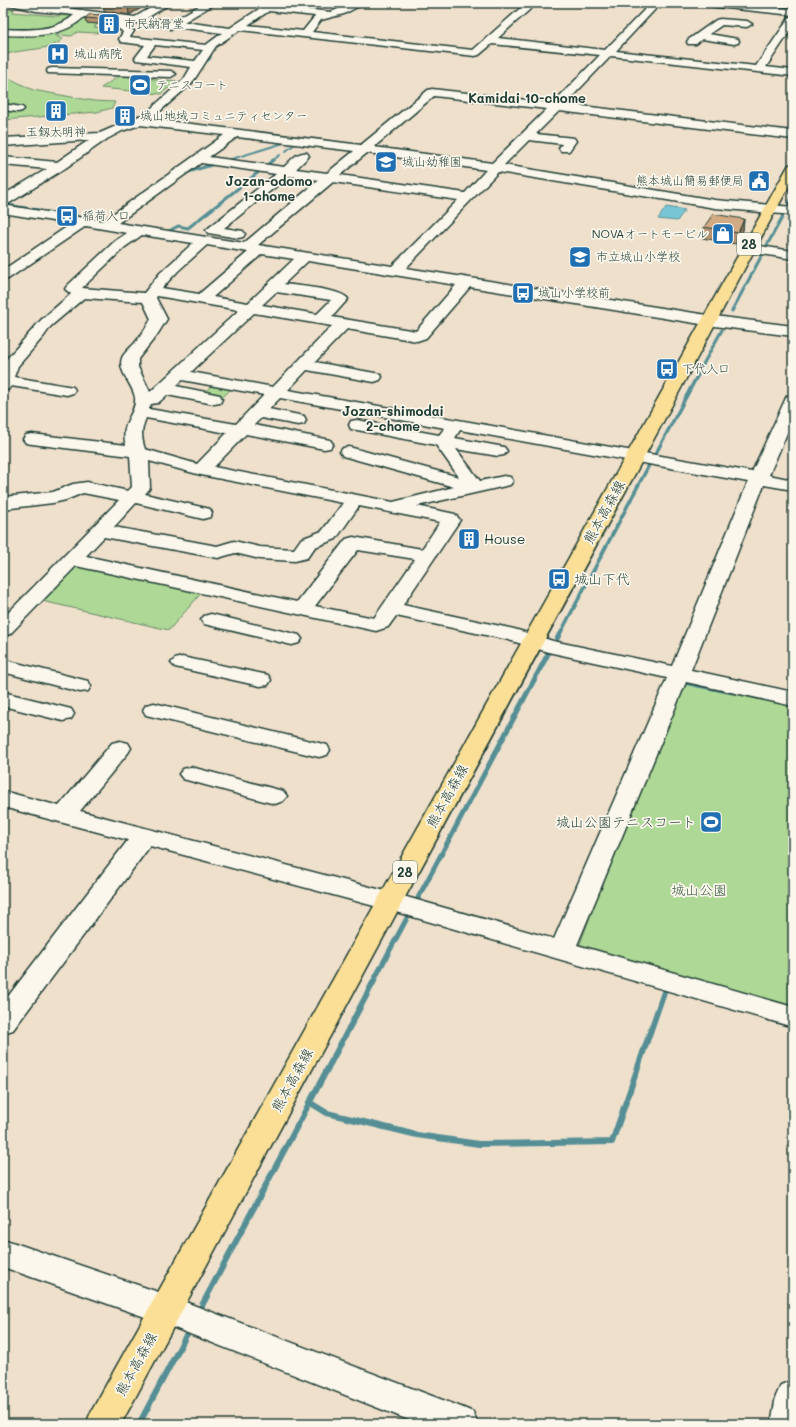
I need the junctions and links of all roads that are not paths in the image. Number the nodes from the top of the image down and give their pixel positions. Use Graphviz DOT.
graph roads {
  1 [pos="14,3"];
  2 [pos="166,3"];
  3 [pos="211,3"];
  4 [pos="360,3"];
  5 [pos="532,3"];
  6 [pos="656,3"];
  7 [pos="707,3"];
  8 [pos="27,5"];
  9 [pos="271,5"];
  10 [pos="116,6"];
  11 [pos="737,6"];
  12 [pos="772,6"];
  13 [pos="793,12"];
  14 [pos="82,13"];
  15 [pos="329,14"];
  16 [pos="99,15"];
  17 [pos="131,19"];
  18 [pos="793,20"];
  19 [pos="722,22"];
  20 [pos="19,23"];
  21 [pos="174,24"];
  22 [pos="747,24"];
  23 [pos="234,29"];
  24 [pos="4,30"];
  25 [pos="306,34"];
  26 [pos="488,40"];
  27 [pos="149,42"];
  28 [pos="734,42"];
  29 [pos="209,48"];
  30 [pos="607,53"];
  31 [pos="199,65"];
  32 [pos="759,70"];
  33 [pos="52,71"];
  34 [pos="793,73"];
  35 [pos="192,75"];
  36 [pos="3,107"];
  37 [pos="556,107"];
  38 [pos="18,109"];
  39 [pos="700,116"];
  40 [pos="139,121"];
  41 [pos="732,127"];
  42 [pos="236,132"];
  43 [pos="793,135"];
  44 [pos="103,136"];
  45 [pos="526,136"];
  46 [pos="3,142"];
  47 [pos="219,144"];
  48 [pos="234,146"];
  49 [pos="565,148"];
  50 [pos="363,149"];
  51 [pos="288,154"];
  52 [pos="303,156"];
  53 [pos="318,158"];
  54 [pos="198,159"];
  55 [pos="333,160"];
  56 [pos="3,161"];
  57 [pos="348,162"];
  58 [pos="363,164"];
  59 [pos="60,166"];
  60 [pos="494,168"];
  61 [pos="792,171"];
  62 [pos="286,172"];
  63 [pos="329,178"];
  64 [pos="468,178"];
  65 [pos="483,180"];
  66 [pos="468,197"];
  67 [pos="3,201"];
  68 [pos="3,209"];
  69 [pos="770,209"];
  70 [pos="793,211"];
  71 [pos="83,222"];
  72 [pos="106,225"];
  73 [pos="139,231"];
  74 [pos="204,241"];
  75 [pos="254,245"];
  76 [pos="747,248"];
  77 [pos="793,254"];
  78 [pos="305,257"];
  79 [pos="395,271"];
  80 [pos="3,276"];
  81 [pos="466,282"];
  82 [pos="274,287"];
  83 [pos="81,293"];
  84 [pos="151,295"];
  85 [pos="202,299"];
  86 [pos="252,307"];
  87 [pos="321,319"];
  88 [pos="707,320"];
  89 [pos="344,323"];
  90 [pos="793,331"];
  91 [pos="303,365"];
  92 [pos="179,375"];
  93 [pos="374,377"];
  94 [pos="4,379"];
  95 [pos="164,389"];
  96 [pos="67,390"];
  97 [pos="277,392"];
  98 [pos="214,399"];
  99 [pos="793,400"];
  100 [pos="142,406"];
  101 [pos="257,412"];
  102 [pos="298,420"];
  103 [pos="356,425"];
  104 [pos="455,425"];
  105 [pos="240,429"];
  106 [pos="32,438"];
  107 [pos="443,442"];
  108 [pos="324,444"];
  109 [pos="349,452"];
  110 [pos="498,452"];
  111 [pos="139,453"];
  112 [pos="635,457"];
  113 [pos="201,470"];
  114 [pos="758,479"];
  115 [pos="504,481"];
  116 [pos="793,485"];
  117 [pos="475,487"];
  118 [pos="131,497"];
  119 [pos="354,500"];
  120 [pos="3,503"];
  121 [pos="392,507"];
  122 [pos="203,513"];
  123 [pos="99,530"];
  124 [pos="426,555"];
  125 [pos="72,559"];
  126 [pos="303,608"];
  127 [pos="391,609"];
  128 [pos="211,620"];
  129 [pos="3,630"];
  130 [pos="292,639"];
  131 [pos="532,641"];
  132 [pos="182,663"];
  133 [pos="9,667"];
  134 [pos="679,674"];
  135 [pos="260,680"];
  136 [pos="80,686"];
  137 [pos="3,699"];
  138 [pos="793,699"];
  139 [pos="154,710"];
  140 [pos="63,714"];
  141 [pos="120,748"];
  142 [pos="319,750"];
  143 [pos="191,774"];
  144 [pos="275,796"];
  145 [pos="3,798"];
  146 [pos="64,815"];
  147 [pos="144,836"];
  148 [pos="389,901"];
  149 [pos="562,951"];
  150 [pos="793,1016"];
  151 [pos="3,1023"];
  152 [pos="3,1253"];
  153 [pos="167,1310"];
  154 [pos="793,1396"];
  155 [pos="103,1424"];
  156 [pos="461,1424"];
  157 [pos="788,1424"];
  1 -- 8 [label="street"];
  2 -- 17 [label="street"];
  3 -- 21 [label="street"];
  4 -- 15 [label="street"];
  5 -- 26 [label="street"];
  6 -- 30 [label="street"];
  7 -- 11 [label="street"];
  8 -- 14 [label="street"];
  9 -- 15 [label="street"];
  9 -- 23 [label="street"];
  10 -- 16 [label="street"];
  11 -- 12 [label="street"];
  11 -- 19 [label="street"];
  12 -- 13 [label="street"];
  14 -- 16 [label="street"];
  14 -- 24 [label="street"];
  15 -- 25 [label="street"];
  16 -- 17 [label="street"];
  17 -- 21 [label="street"];
  17 -- 27 [label="street"];
  18 -- 32 [label="street"];
  19 -- 22 [label="street"];
  19 -- 28 [label="street"];
  20 -- 24 [label="street"];
  21 -- 23 [label="street"];
  21 -- 27 [label="street"];
  23 -- 25 [label="street"];
  23 -- 29 [label="street"];
  25 -- 26 [label="street"];
  26 -- 30 [label="street"];
  27 -- 29 [label="street"];
  27 -- 31 [label="street"];
  29 -- 31 [label="street"];
  30 -- 32 [label="street"];
  30 -- 37 [label="street"];
  31 -- 35 [label="street"];
  32 -- 34 [label="street"];
  33 -- 35 [label="street"];
  35 -- 40 [label="street"];
  36 -- 38 [label="street"];
  37 -- 41 [label="street"];
  37 -- 45 [label="street"];
  37 -- 50 [label="street"];
  39 -- 41 [label="street"];
  40 -- 42 [label="street"];
  40 -- 44 [label="street"];
  41 -- 43 [label="street"];
  42 -- 47 [label="street"];
  42 -- 50 [label="street"];
  44 -- 46 [label="street"];
  44 -- 59 [label="street"];
  45 -- 49 [label="street"];
  45 -- 60 [label="street"];
  47 -- 48 [label="street"];
  47 -- 54 [label="street"];
  50 -- 57 [label="street"];
  50 -- 60 [label="street"];
  51 -- 52 [label="street"];
  52 -- 53 [label="street"];
  52 -- 62 [label="street"];
  54 -- 62 [label="street"];
  54 -- 72 [label="street"];
  55 -- 57 [label="street"];
  56 -- 59 [label="street"];
  57 -- 58 [label="street"];
  57 -- 63 [label="street"];
  59 -- 67 [label="street"];
  60 -- 65 [label="street"];
  60 -- 69 [label="street"];
  61 -- 69 [label="main road, 熊本高森線 / 28"];
  62 -- 63 [label="street"];
  62 -- 75 [label="street"];
  63 -- 66 [label="street"];
  63 -- 75 [label="street"];
  64 -- 65 [label="street"];
  65 -- 66 [label="street"];
  66 -- 79 [label="street"];
  68 -- 71 [label="street"];
  69 -- 70 [label="street"];
  69 -- 76 [label="main road, 熊本高森線 / 28"];
  71 -- 72 [label="street"];
  71 -- 80 [label="street"];
  72 -- 73 [label="street"];
  73 -- 74 [label="street"];
  73 -- 83 [label="street"];
  74 -- 75 [label="street"];
  74 -- 84 [label="street"];
  75 -- 78 [label="street"];
  75 -- 85 [label="street"];
  76 -- 77 [label="street"];
  76 -- 88 [label="main road, 熊本高森線 / 28"];
  78 -- 79 [label="street"];
  78 -- 82 [label="street"];
  79 -- 81 [label="street"];
  81 -- 88 [label="street"];
  81 -- 89 [label="street"];
  82 -- 86 [label="street"];
  82 -- 87 [label="street"];
  83 -- 84 [label="street"];
  83 -- 94 [label="street"];
  84 -- 85 [label="street"];
  84 -- 100 [label="street"];
  85 -- 86 [label="street"];
  86 -- 87 [label="street"];
  86 -- 92 [label="street"];
  87 -- 89 [label="street"];
  88 -- 90 [label="street"];
  88 -- 112 [label="main road, 熊本高森線 / 28"];
  89 -- 91 [label="street"];
  91 -- 93 [label="street"];
  91 -- 97 [label="street"];
  92 -- 95 [label="street"];
  92 -- 97 [label="street"];
  94 -- 96 [label="street"];
  95 -- 98 [label="street"];
  95 -- 100 [label="street"];
  97 -- 101 [label="street"];
  97 -- 104 [label="street"];
  99 -- 114 [label="street"];
  100 -- 105 [label="street"];
  100 -- 111 [label="street"];
  101 -- 102 [label="street"];
  101 -- 105 [label="street"];
  103 -- 107 [label="street"];
  104 -- 107 [label="street"];
  104 -- 112 [label="street"];
  105 -- 108 [label="street"];
  105 -- 113 [label="street"];
  106 -- 111 [label="street"];
  107 -- 110 [label="street"];
  107 -- 117 [label="street"];
  109 -- 117 [label="street"];
  111 -- 113 [label="street"];
  111 -- 118 [label="street"];
  112 -- 114 [label="street"];
  112 -- 131 [label="main road, 熊本高森線 / 28"];
  113 -- 119 [label="street"];
  114 -- 116 [label="street"];
  114 -- 134 [label="street"];
  115 -- 117 [label="street"];
  117 -- 121 [label="street"];
  118 -- 120 [label="street"];
  118 -- 122 [label="street"];
  118 -- 123 [label="street"];
  119 -- 121 [label="street"];
  119 -- 123 [label="street"];
  121 -- 124 [label="street"];
  123 -- 125 [label="street"];
  124 -- 126 [label="street"];
  124 -- 127 [label="street"];
  125 -- 126 [label="street"];
  125 -- 129 [label="street"];
  126 -- 127 [label="street"];
  127 -- 131 [label="street"];
  128 -- 130 [label="street"];
  131 -- 134 [label="street"];
  131 -- 148 [label="main road, 熊本高森線 / 28"];
  132 -- 135 [label="street"];
  133 -- 136 [label="street"];
  134 -- 138 [label="street"];
  134 -- 149 [label="street"];
  137 -- 140 [label="street"];
  139 -- 142 [label="street"];
  141 -- 146 [label="street"];
  143 -- 144 [label="street"];
  145 -- 146 [label="street"];
  146 -- 147 [label="street"];
  147 -- 148 [label="street"];
  147 -- 151 [label="street"];
  148 -- 149 [label="street"];
  148 -- 153 [label="main road, 熊本高森線 / 28"];
  149 -- 150 [label="street"];
  152 -- 153 [label="street"];
  153 -- 155 [label="main road, 熊本高森線 / 28"];
  153 -- 156 [label="street"];
  154 -- 157 [label="street"];
}
